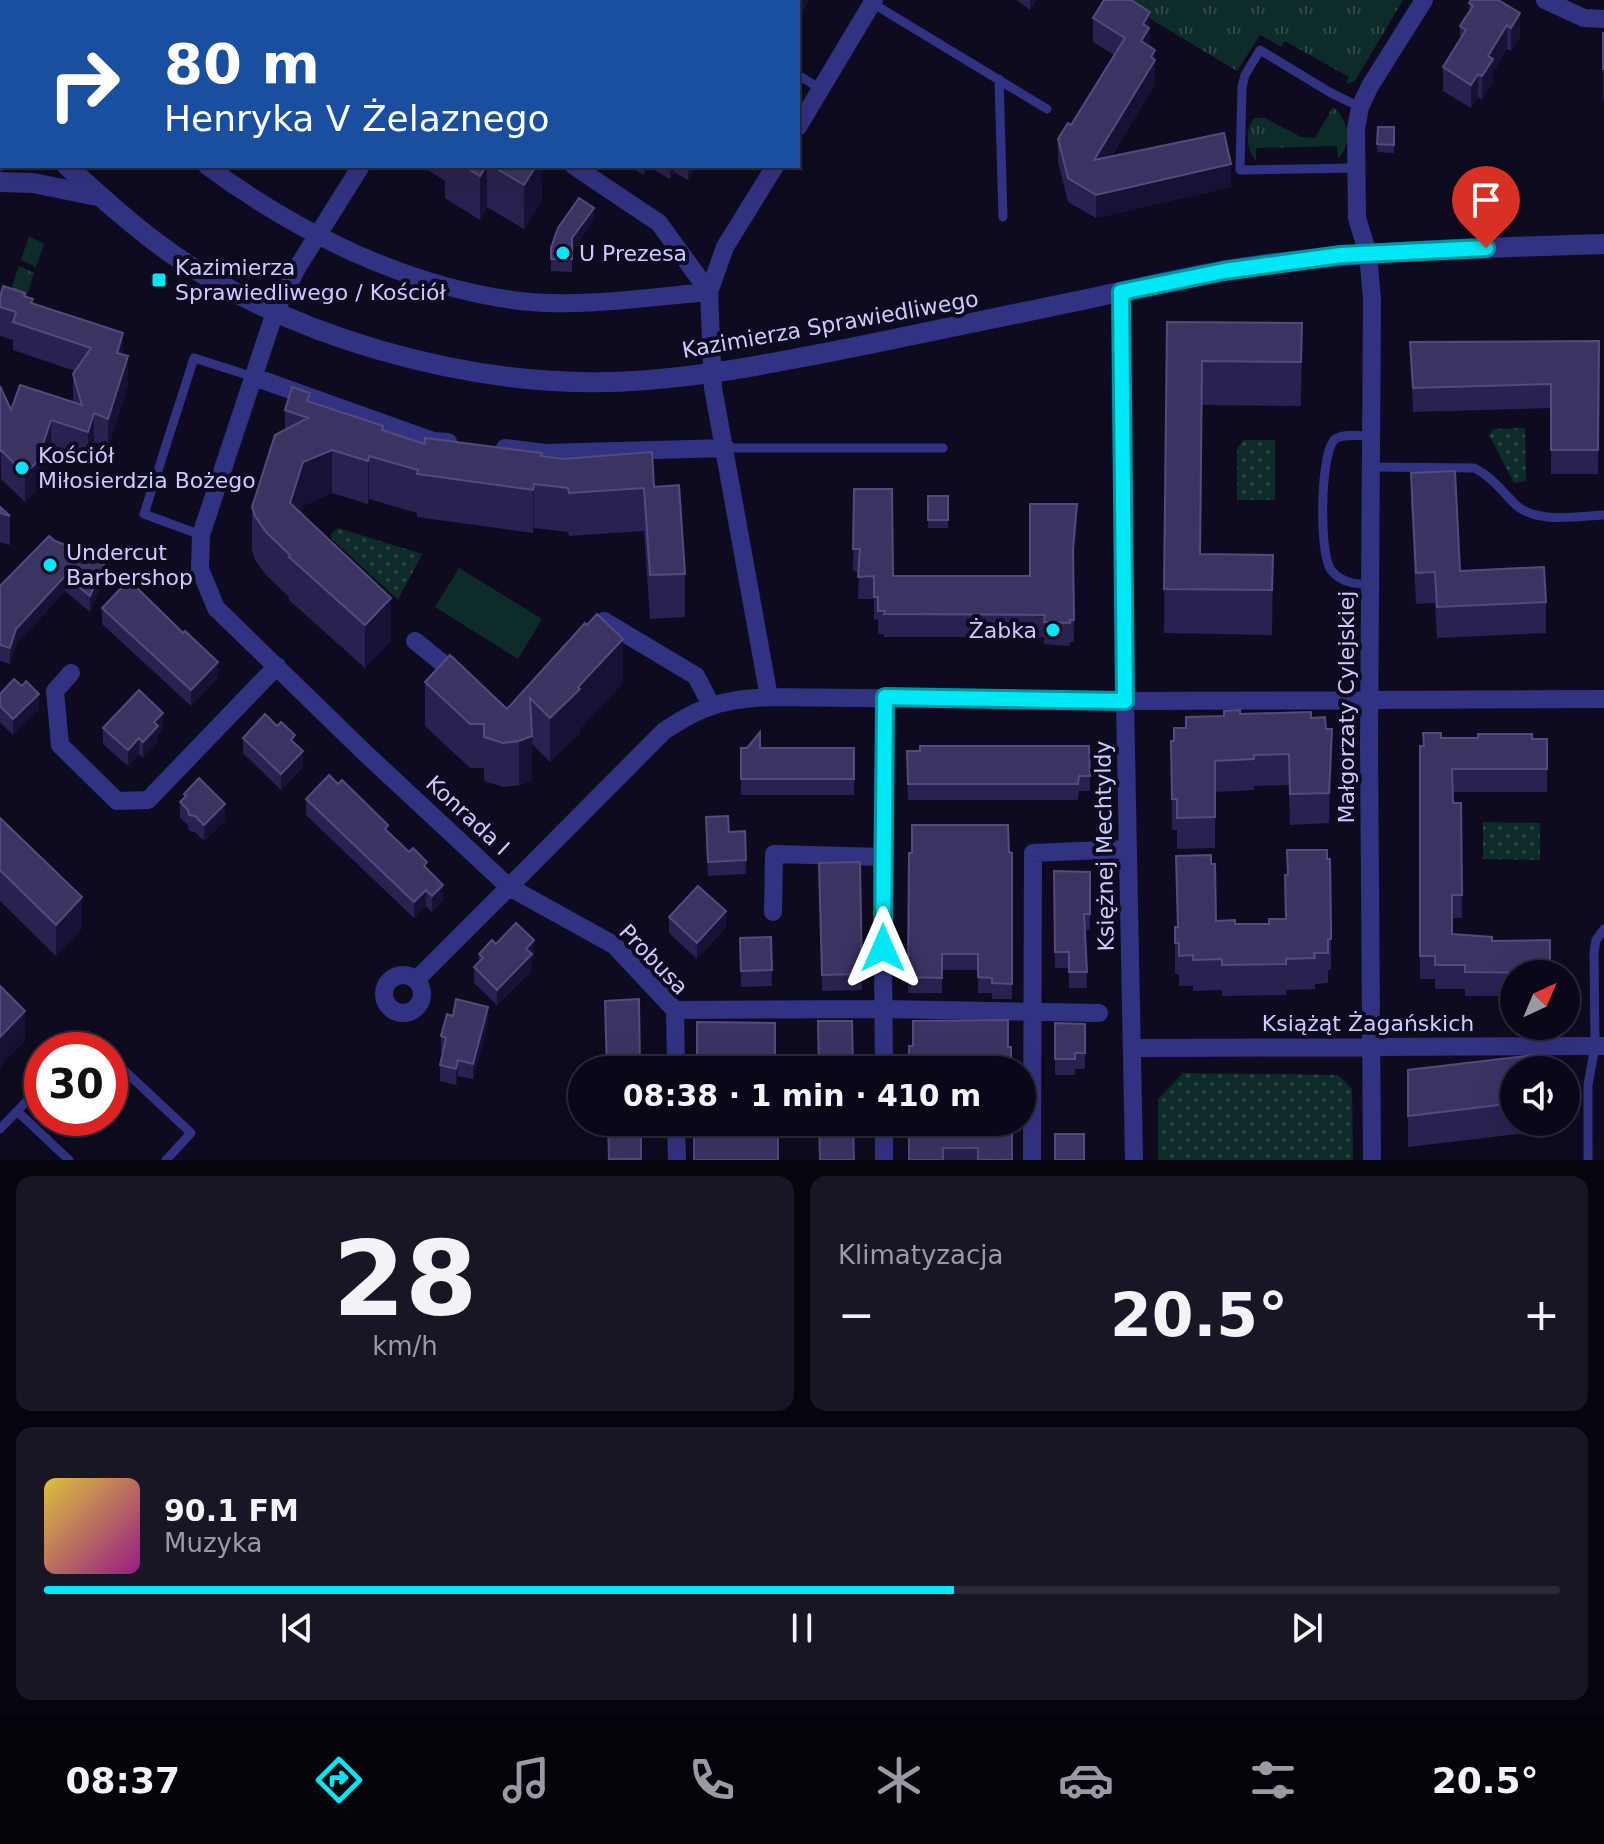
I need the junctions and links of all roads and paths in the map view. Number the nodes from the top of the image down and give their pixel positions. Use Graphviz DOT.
graph roads {
  1 [pos="1424,0"];
  2 [pos="1545,0"];
  3 [pos="871,1"];
  4 [pos="1604,19"];
  5 [pos="800,76"];
  6 [pos="999,79"];
  7 [pos="821,89"];
  8 [pos="1360,107"];
  9 [pos="1047,109"];
  10 [pos="800,124"];
  11 [pos="69,168"];
  12 [pos="210,168"];
  13 [pos="360,168"];
  14 [pos="577,168"];
  15 [pos="774,168"];
  16 [pos="1356,168"];
  17 [pos="0,182"];
  18 [pos="101,197"];
  19 [pos="1003,217"];
  20 [pos="319,236"];
  21 [pos="1604,244"];
  22 [pos="1368,254"];
  23 [pos="709,292"];
  24 [pos="1121,292"];
  25 [pos="275,312"];
  26 [pos="712,372"];
  27 [pos="254,377"];
  28 [pos="1371,436"];
  29 [pos="461,444"];
  30 [pos="489,447"];
  31 [pos="726,448"];
  32 [pos="943,448"];
  33 [pos="1372,467"];
  34 [pos="1604,515"];
  35 [pos="201,535"];
  36 [pos="1371,585"];
  37 [pos="415,641"];
  38 [pos="582,644"];
  39 [pos="277,666"];
  40 [pos="71,673"];
  41 [pos="471,688"];
  42 [pos="769,697"];
  43 [pos="885,697"];
  44 [pos="1604,699"];
  45 [pos="1125,701"];
  46 [pos="1369,701"];
  47 [pos="711,705"];
  48 [pos="1128,849"];
  49 [pos="882,857"];
  50 [pos="509,887"];
  51 [pos="773,912"];
  52 [pos="1604,929"];
  53 [pos="416,980"];
  54 [pos="883,1009"];
  55 [pos="675,1010"];
  56 [pos="1032,1011"];
  57 [pos="1099,1013"];
  58 [pos="1600,1046"];
  59 [pos="1370,1047"];
  60 [pos="1133,1048"];
  61 [pos="676,1056"];
  62 [pos="884,1056"];
  63 [pos="128,1074"];
  64 [pos="24,1104"];
  65 [pos="17,1111"];
  66 [pos="0,1129"];
  67 [pos="676,1136"];
  68 [pos="884,1136"];
  69 [pos="69,1160"];
  70 [pos="166,1160"];
  71 [pos="677,1160"];
  72 [pos="884,1160"];
  73 [pos="1032,1160"];
  74 [pos="1134,1160"];
  75 [pos="1372,1160"];
  76 [pos="1588,1160"];
  1 -- 8 [label="street"];
  2 -- 4 [label="street"];
  3 -- 6 [label="lane"];
  3 -- 7 [label="street"];
  5 -- 7 [label="lane"];
  6 -- 9 [label="lane"];
  6 -- 19 [label="lane"];
  7 -- 10 [label="street"];
  8 -- 16 [label="street, Małgorzaty Cylejskiej"];
  8 -- 16 [label="lane"];
  11 -- 18 [label="street, Kazimierza Sprawiedliwego"];
  12 -- 20 [label="street"];
  13 -- 20 [label="street, Konrada I"];
  14 -- 23 [label="street"];
  15 -- 23 [label="street"];
  16 -- 22 [label="street, Małgorzaty Cylejskiej"];
  17 -- 18 [label="street"];
  18 -- 25 [label="street, Kazimierza Sprawiedliwego"];
  20 -- 23 [label="street"];
  20 -- 25 [label="street, Konrada I"];
  21 -- 22 [label="street, Kazimierza Sprawiedliwego"];
  22 -- 24 [label="street, Kazimierza Sprawiedliwego"];
  22 -- 28 [label="street, Małgorzaty Cylejskiej"];
  23 -- 26 [label="street"];
  24 -- 26 [label="street, Kazimierza Sprawiedliwego"];
  24 -- 45 [label="street, Księżnej Mechtyldy"];
  25 -- 26 [label="street, Kazimierza Sprawiedliwego"];
  25 -- 27 [label="street, Konrada I"];
  26 -- 31 [label="street"];
  27 -- 29 [label="street"];
  27 -- 35 [label="street, Konrada I"];
  27 -- 35 [label="lane"];
  28 -- 33 [label="street, Małgorzaty Cylejskiej"];
  28 -- 36 [label="lane"];
  30 -- 31 [label="street"];
  31 -- 32 [label="lane"];
  31 -- 42 [label="street"];
  33 -- 34 [label="lane"];
  33 -- 36 [label="street, Małgorzaty Cylejskiej"];
  35 -- 39 [label="street, Konrada I"];
  36 -- 46 [label="street, Małgorzaty Cylejskiej"];
  37 -- 41 [label="street"];
  38 -- 47 [label="street"];
  39 -- 40 [label="street"];
  39 -- 50 [label="street, Konrada I"];
  42 -- 43 [label="street, Konrada I"];
  42 -- 47 [label="street, Konrada I"];
  43 -- 45 [label="street, Konrada I"];
  43 -- 49 [label="street"];
  44 -- 46 [label="street, Konrada I"];
  45 -- 46 [label="street, Konrada I"];
  45 -- 48 [label="street, Księżnej Mechtyldy"];
  46 -- 59 [label="street, Małgorzaty Cylejskiej"];
  47 -- 50 [label="street, Konrada I"];
  48 -- 56 [label="street"];
  48 -- 60 [label="street, Księżnej Mechtyldy"];
  49 -- 51 [label="street"];
  49 -- 54 [label="street"];
  50 -- 53 [label="street"];
  50 -- 55 [label="street, Probusa"];
  52 -- 58 [label="lane"];
  54 -- 55 [label="street"];
  54 -- 56 [label="street"];
  54 -- 62 [label="street"];
  55 -- 61 [label="street, Probusa"];
  56 -- 57 [label="street"];
  56 -- 73 [label="street"];
  58 -- 59 [label="street, Książąt Żagańskich"];
  58 -- 76 [label="lane"];
  59 -- 60 [label="street, Książąt Żagańskich"];
  59 -- 75 [label="street, Małgorzaty Cylejskiej"];
  60 -- 74 [label="street, Księżnej Mechtyldy"];
  63 -- 70 [label="lane"];
  64 -- 65 [label="lane"];
  65 -- 66 [label="lane"];
  65 -- 69 [label="lane"];
  67 -- 71 [label="street"];
  68 -- 72 [label="street"];
}
